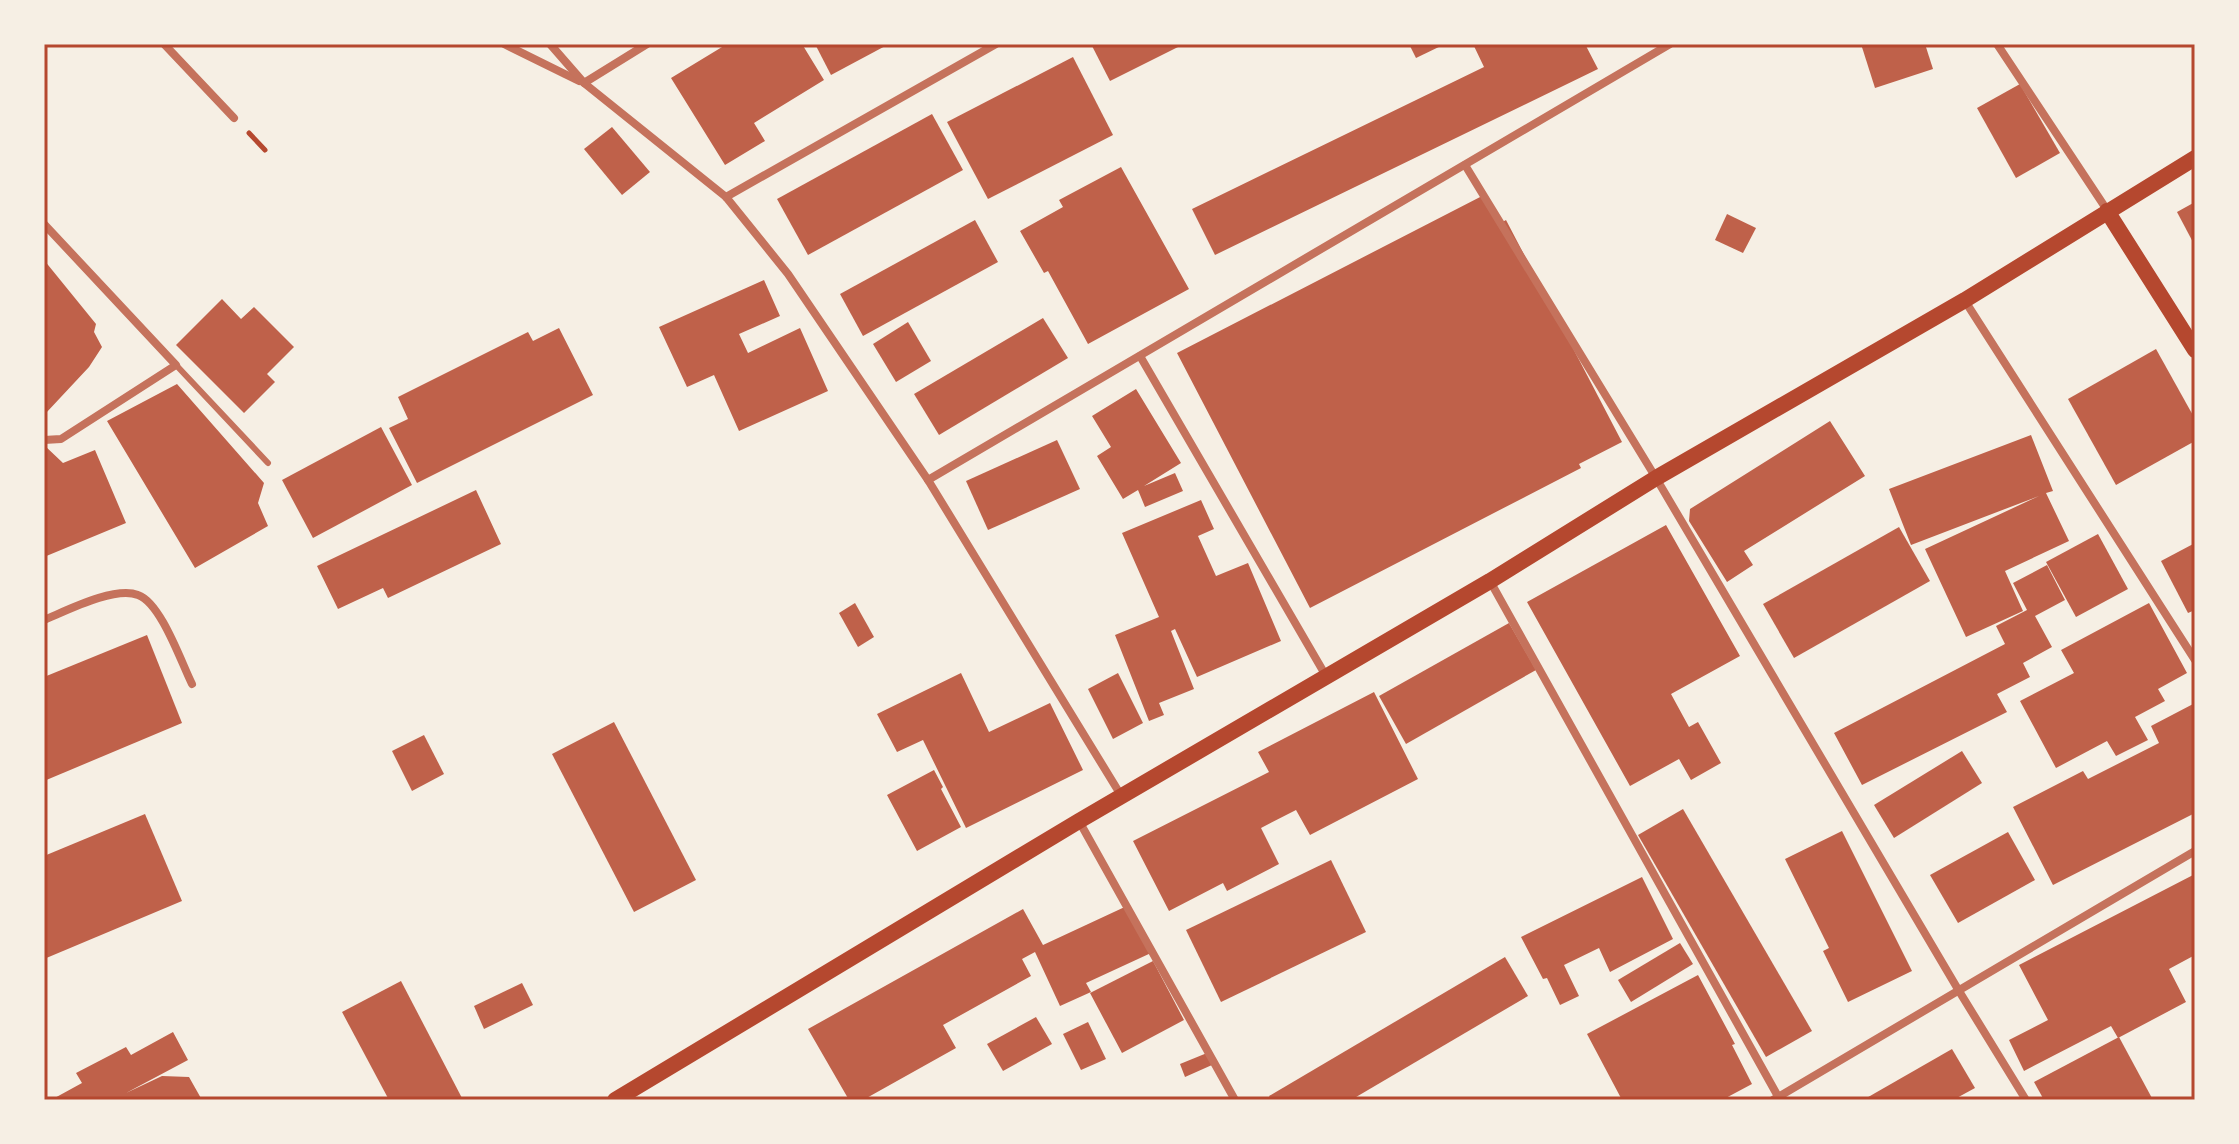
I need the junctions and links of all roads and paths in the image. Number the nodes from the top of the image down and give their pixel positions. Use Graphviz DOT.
graph roads {
  1 [pos="164,44"];
  2 [pos="504,44"];
  3 [pos="550,44"];
  4 [pos="647,44"];
  5 [pos="996,44"];
  6 [pos="1670,44"];
  7 [pos="1997,44"];
  8 [pos="584,83"];
  9 [pos="234,118"];
  10 [pos="2195,158"];
  11 [pos="1465,165"];
  12 [pos="726,197"];
  13 [pos="2107,211"];
  14 [pos="44,224"];
  15 [pos="1965,300"];
  16 [pos="2195,350"];
  17 [pos="1140,356"];
  18 [pos="176,365"];
  19 [pos="44,440"];
  20 [pos="268,463"];
  21 [pos="1656,478"];
  22 [pos="928,480"];
  23 [pos="1490,581"];
  24 [pos="44,620"];
  25 [pos="2195,660"];
  26 [pos="1326,676"];
  27 [pos="192,684"];
  28 [pos="1123,797"];
  29 [pos="1079,821"];
  30 [pos="2195,851"];
  31 [pos="1959,991"];
  32 [pos="1777,1099"];
  33 [pos="615,1100"];
  34 [pos="1235,1100"];
  35 [pos="2026,1100"];
  1 -- 9 [label="street"];
  2 -- 8 [label="street"];
  3 -- 8 [label="street"];
  4 -- 8 [label="street"];
  5 -- 12 [label="street"];
  6 -- 11 [label="street"];
  7 -- 13 [label="street"];
  8 -- 12 [label="street"];
  10 -- 13 [label="main road"];
  11 -- 17 [label="street"];
  11 -- 21 [label="street"];
  12 -- 22 [label="street"];
  13 -- 15 [label="main road"];
  13 -- 16 [label="main road"];
  14 -- 18 [label="street"];
  15 -- 21 [label="main road"];
  15 -- 25 [label="street"];
  17 -- 22 [label="street"];
  17 -- 26 [label="street"];
  18 -- 19 [label="street"];
  18 -- 20 [label="lane"];
  21 -- 23 [label="main road"];
  21 -- 31 [label="street"];
  22 -- 28 [label="street"];
  23 -- 26 [label="main road"];
  23 -- 32 [label="street"];
  24 -- 27 [label="street"];
  26 -- 28 [label="main road"];
  28 -- 29 [label="main road"];
  29 -- 33 [label="main road"];
  29 -- 34 [label="street"];
  30 -- 31 [label="street"];
  31 -- 32 [label="street"];
  31 -- 35 [label="street"];
}
